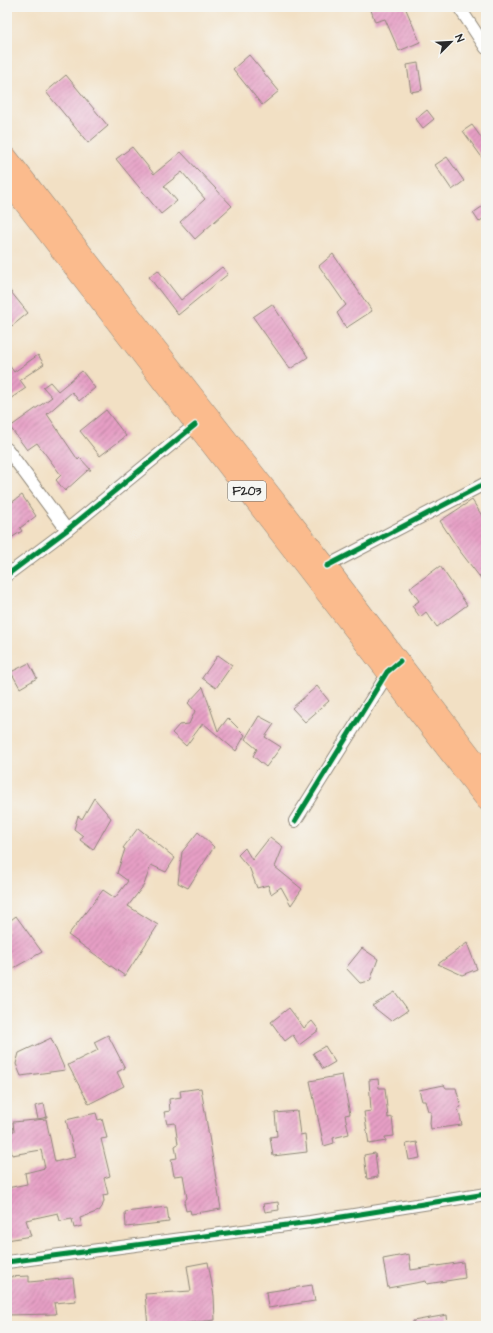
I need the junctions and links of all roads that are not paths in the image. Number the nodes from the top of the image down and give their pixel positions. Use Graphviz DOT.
graph roads {
  1 [pos="459,7"];
  2 [pos="486,48"];
  3 [pos="7,156"];
  4 [pos="7,182"];
  5 [pos="196,425"];
  6 [pos="7,449"];
  7 [pos="486,483"];
  8 [pos="68,530"];
  9 [pos="327,566"];
  10 [pos="7,576"];
  11 [pos="393,667"];
  12 [pos="486,774"];
  13 [pos="486,801"];
  14 [pos="295,821"];
  15 [pos="486,1194"];
  16 [pos="7,1262"];
  1 -- 2 [label="street"];
  3 -- 9 [label="main road, F203"];
  4 -- 5 [label="main road, F203"];
  5 -- 8 [label="street"];
  5 -- 11 [label="main road, F203"];
  6 -- 8 [label="street"];
  7 -- 9 [label="street"];
  8 -- 10 [label="street"];
  9 -- 11 [label="main road, F203"];
  11 -- 12 [label="main road, F203"];
  11 -- 13 [label="main road, F203"];
  11 -- 14 [label="street"];
  15 -- 16 [label="street"];
}
